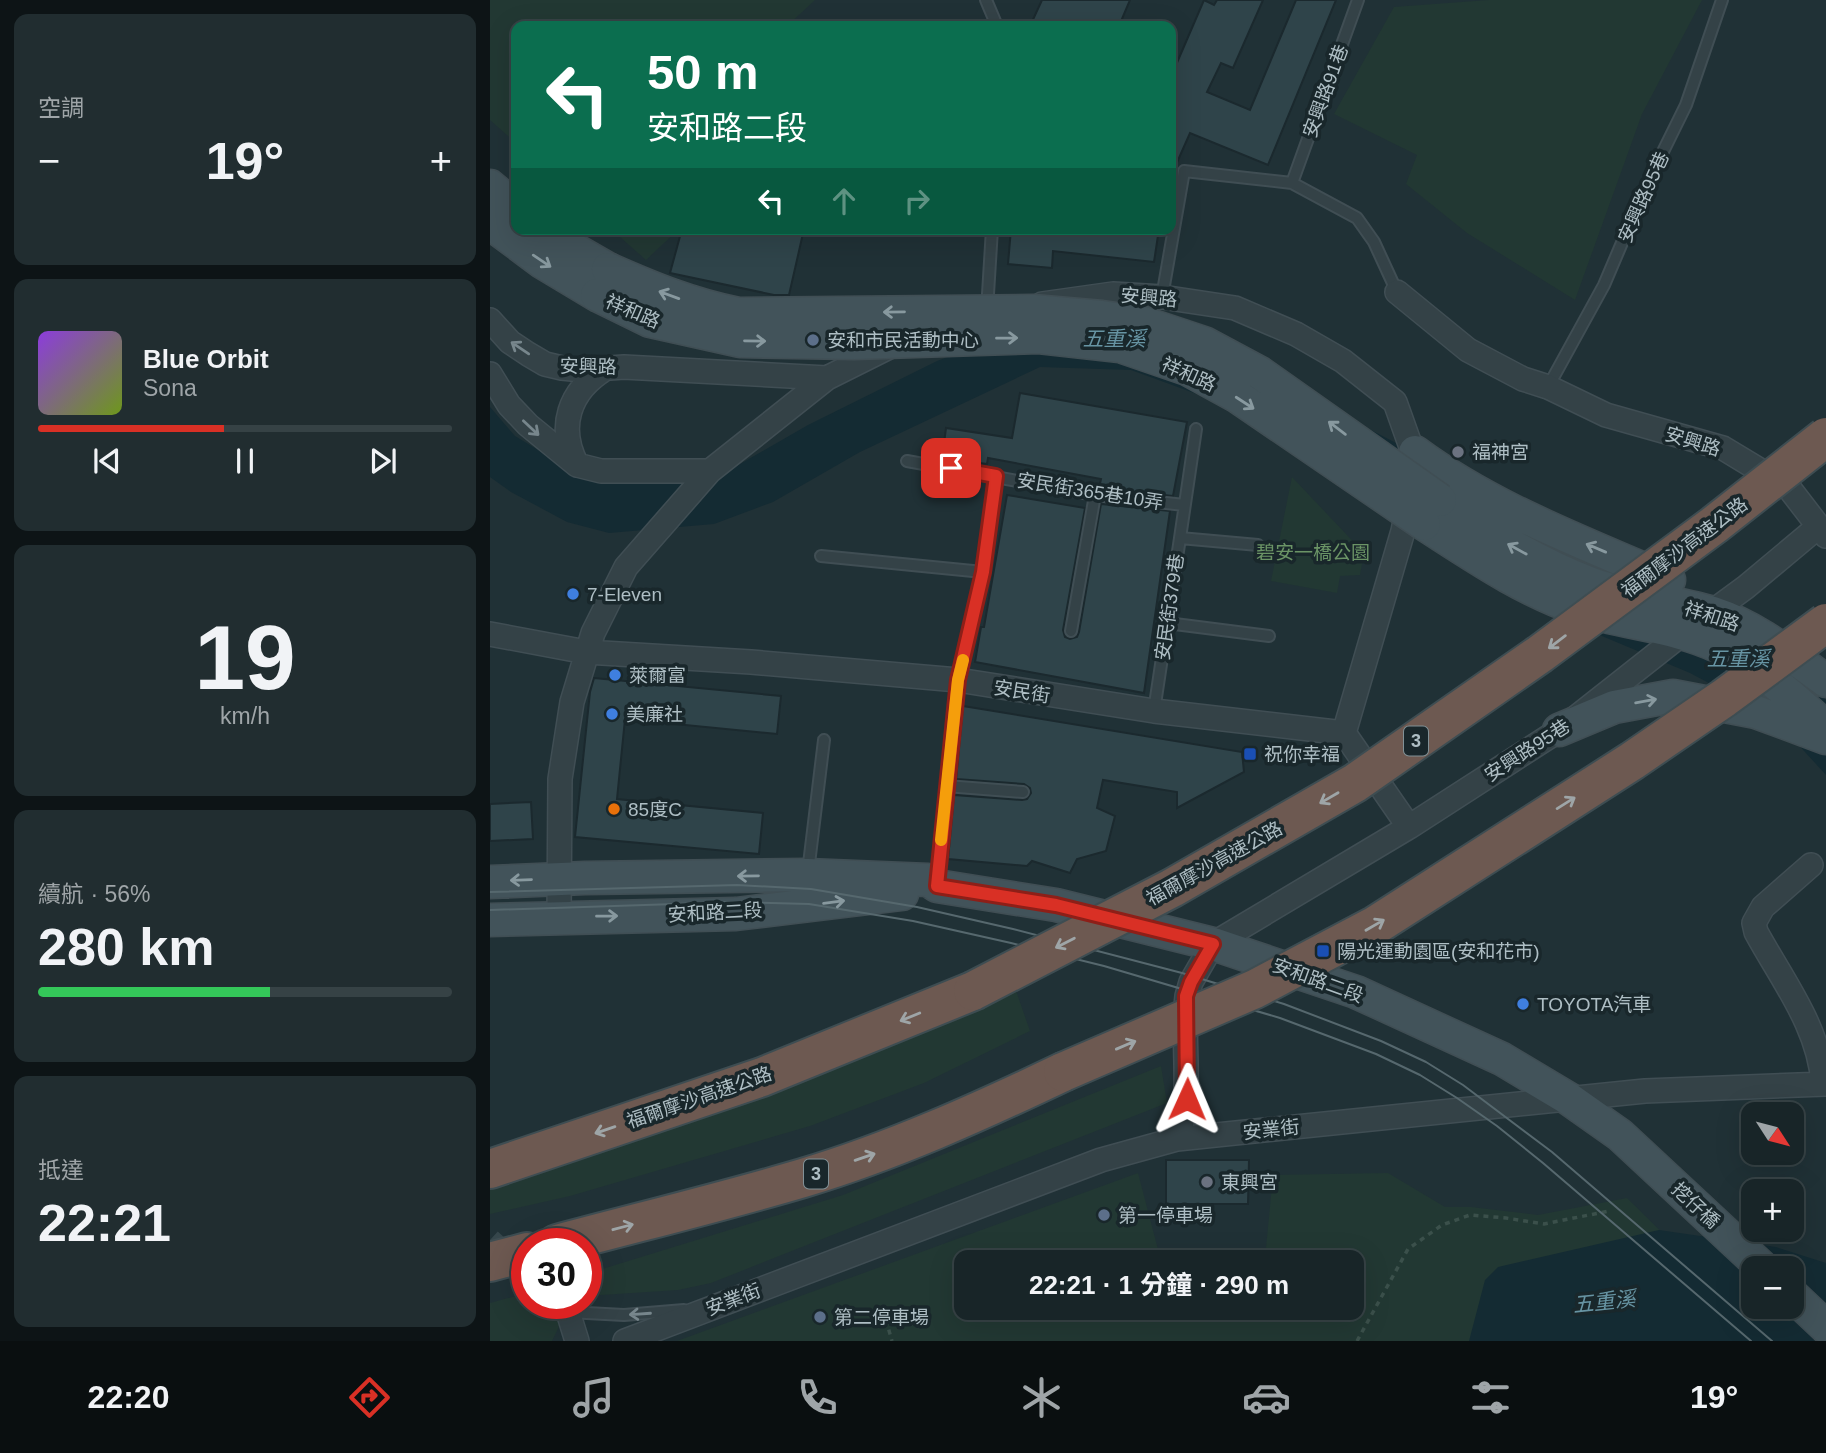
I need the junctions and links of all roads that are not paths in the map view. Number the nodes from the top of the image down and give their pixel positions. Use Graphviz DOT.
graph roads {
  1 [pos="986,0"];
  2 [pos="1358,0"];
  3 [pos="1722,0"];
  4 [pos="995,21"];
  5 [pos="1292,183"];
  6 [pos="490,186"];
  7 [pos="511,204"];
  8 [pos="1176,217"];
  9 [pos="490,223"];
  10 [pos="552,235"];
  11 [pos="992,235"];
  12 [pos="1173,235"];
  13 [pos="602,282"];
  14 [pos="1397,292"];
  15 [pos="1162,297"];
  16 [pos="987,314"];
  17 [pos="490,320"];
  18 [pos="605,369"];
  19 [pos="490,374"];
  20 [pos="827,378"];
  21 [pos="1548,387"];
  22 [pos="1196,429"];
  23 [pos="1826,438"];
  24 [pos="1415,457"];
  25 [pos="906,461"];
  26 [pos="577,464"];
  27 [pos="996,476"];
  28 [pos="704,477"];
  29 [pos="1094,495"];
  30 [pos="1184,505"];
  31 [pos="1822,531"];
  32 [pos="1180,538"];
  33 [pos="1258,545"];
  34 [pos="821,556"];
  35 [pos="983,572"];
  36 [pos="1710,613"];
  37 [pos="1167,623"];
  38 [pos="1826,623"];
  39 [pos="1070,631"];
  40 [pos="490,634"];
  41 [pos="1682,635"];
  42 [pos="1269,636"];
  43 [pos="586,652"];
  44 [pos="958,680"];
  45 [pos="1826,681"];
  46 [pos="1154,711"];
  47 [pos="1826,728"];
  48 [pos="1559,730"];
  49 [pos="1344,733"];
  50 [pos="1826,738"];
  51 [pos="824,740"];
  52 [pos="946,786"];
  53 [pos="1023,792"];
  54 [pos="1409,827"];
  55 [pos="1811,864"];
  56 [pos="807,875"];
  57 [pos="559,879"];
  58 [pos="490,881"];
  59 [pos="937,886"];
  60 [pos="559,917"];
  61 [pos="490,920"];
  62 [pos="1213,944"];
  63 [pos="1824,1084"];
  64 [pos="1569,1098"];
  65 [pos="1177,1139"];
  66 [pos="490,1169"];
  67 [pos="1659,1170"];
  68 [pos="602,1232"];
  69 [pos="511,1256"];
  70 [pos="1750,1256"];
  71 [pos="490,1262"];
  72 [pos="1804,1306"];
  73 [pos="708,1309"];
  74 [pos="602,1314"];
  75 [pos="570,1319"];
  76 [pos="1826,1327"];
  77 [pos="577,1341"];
  78 [pos="625,1341"];
  1 -- 4 [label="lane"];
  2 -- 5 [label="lane, 安興路91巷"];
  3 -- 21 [label="lane, 安興路95巷"];
  5 -- 8 [label="lane"];
  5 -- 14 [label="lane"];
  6 -- 7 [label="main road"];
  9 -- 13 [label="main road, 祥和路, one-way"];
  10 -- 13 [label="main road, 祥和路"];
  11 -- 16 [label="lane"];
  12 -- 15 [label="lane"];
  36 -- 13 [label="main road, 祥和路, one-way, bridge"];
  13 -- 41 [label="main road, 祥和路, one-way, bridge"];
  14 -- 21 [label="street, 安興路"];
  15 -- 16 [label="street, 安興路"];
  15 -- 24 [label="street, 安興路"];
  16 -- 20 [label="street, 安興路"];
  18 -- 17 [label="street, 安興路, one-way"];
  18 -- 20 [label="street, 安興路"];
  18 -- 26 [label="street"];
  19 -- 26 [label="street, one-way"];
  20 -- 28 [label="street, 安興路"];
  21 -- 31 [label="street, 安興路"];
  22 -- 30 [label="lane"];
  23 -- 66 [label="highway, 福爾摩沙高速公路 / 3, one-way, bridge"];
  36 -- 24 [label="main road, one-way"];
  24 -- 49 [label="street, bridge"];
  25 -- 27 [label="lane, 安民街365巷10弄"];
  26 -- 28 [label="street"];
  27 -- 29 [label="lane, 安民街365巷10弄"];
  27 -- 35 [label="lane"];
  28 -- 43 [label="street, 安興路"];
  29 -- 30 [label="lane, 安民街365巷10弄"];
  29 -- 39 [label="lane"];
  30 -- 32 [label="lane"];
  31 -- 36 [label="street, 安興路95巷"];
  32 -- 33 [label="lane, 安民街379巷"];
  32 -- 37 [label="lane, 安民街379巷"];
  34 -- 35 [label="lane"];
  35 -- 44 [label="lane"];
  36 -- 41 [label="street, 安興路95巷"];
  36 -- 45 [label="main road, 祥和路"];
  37 -- 42 [label="lane"];
  37 -- 46 [label="lane, 安民街379巷"];
  68 -- 38 [label="highway, 3, one-way, bridge"];
  40 -- 43 [label="street, 安民街"];
  41 -- 47 [label="main road, 祥和路"];
  41 -- 48 [label="street, 安興路95巷"];
  43 -- 44 [label="street, 安民街"];
  43 -- 57 [label="street"];
  44 -- 46 [label="street, 安民街"];
  44 -- 52 [label="lane"];
  46 -- 49 [label="street, 安民街"];
  48 -- 50 [label="main road, one-way"];
  48 -- 54 [label="street, 安興路95巷"];
  49 -- 54 [label="street"];
  51 -- 56 [label="lane"];
  52 -- 53 [label="lane"];
  52 -- 59 [label="lane"];
  54 -- 62 [label="street, 安興路95巷"];
  55 -- 63 [label="street"];
  56 -- 57 [label="main road, 安和路二段, one-way"];
  56 -- 59 [label="main road, 安和路二段"];
  57 -- 58 [label="main road, 安和路二段, one-way"];
  57 -- 60 [label="street"];
  60 -- 59 [label="main road, 安和路二段, one-way"];
  59 -- 62 [label="main road, 安和路二段"];
  60 -- 61 [label="main road, 安和路二段"];
  62 -- 64 [label="main road, 安和路二段"];
  62 -- 65 [label="street"];
  63 -- 64 [label="street, 安業街"];
  64 -- 65 [label="street, 安業街"];
  64 -- 67 [label="main road, 安和路二段"];
  65 -- 73 [label="street, 安業街"];
  67 -- 70 [label="main road, 挖仔橋"];
  69 -- 71 [label="highway"];
  72 -- 76 [label="main road"];
  73 -- 74 [label="lane, one-way"];
  73 -- 78 [label="street, 安業街"];
  75 -- 77 [label="street"];
}
